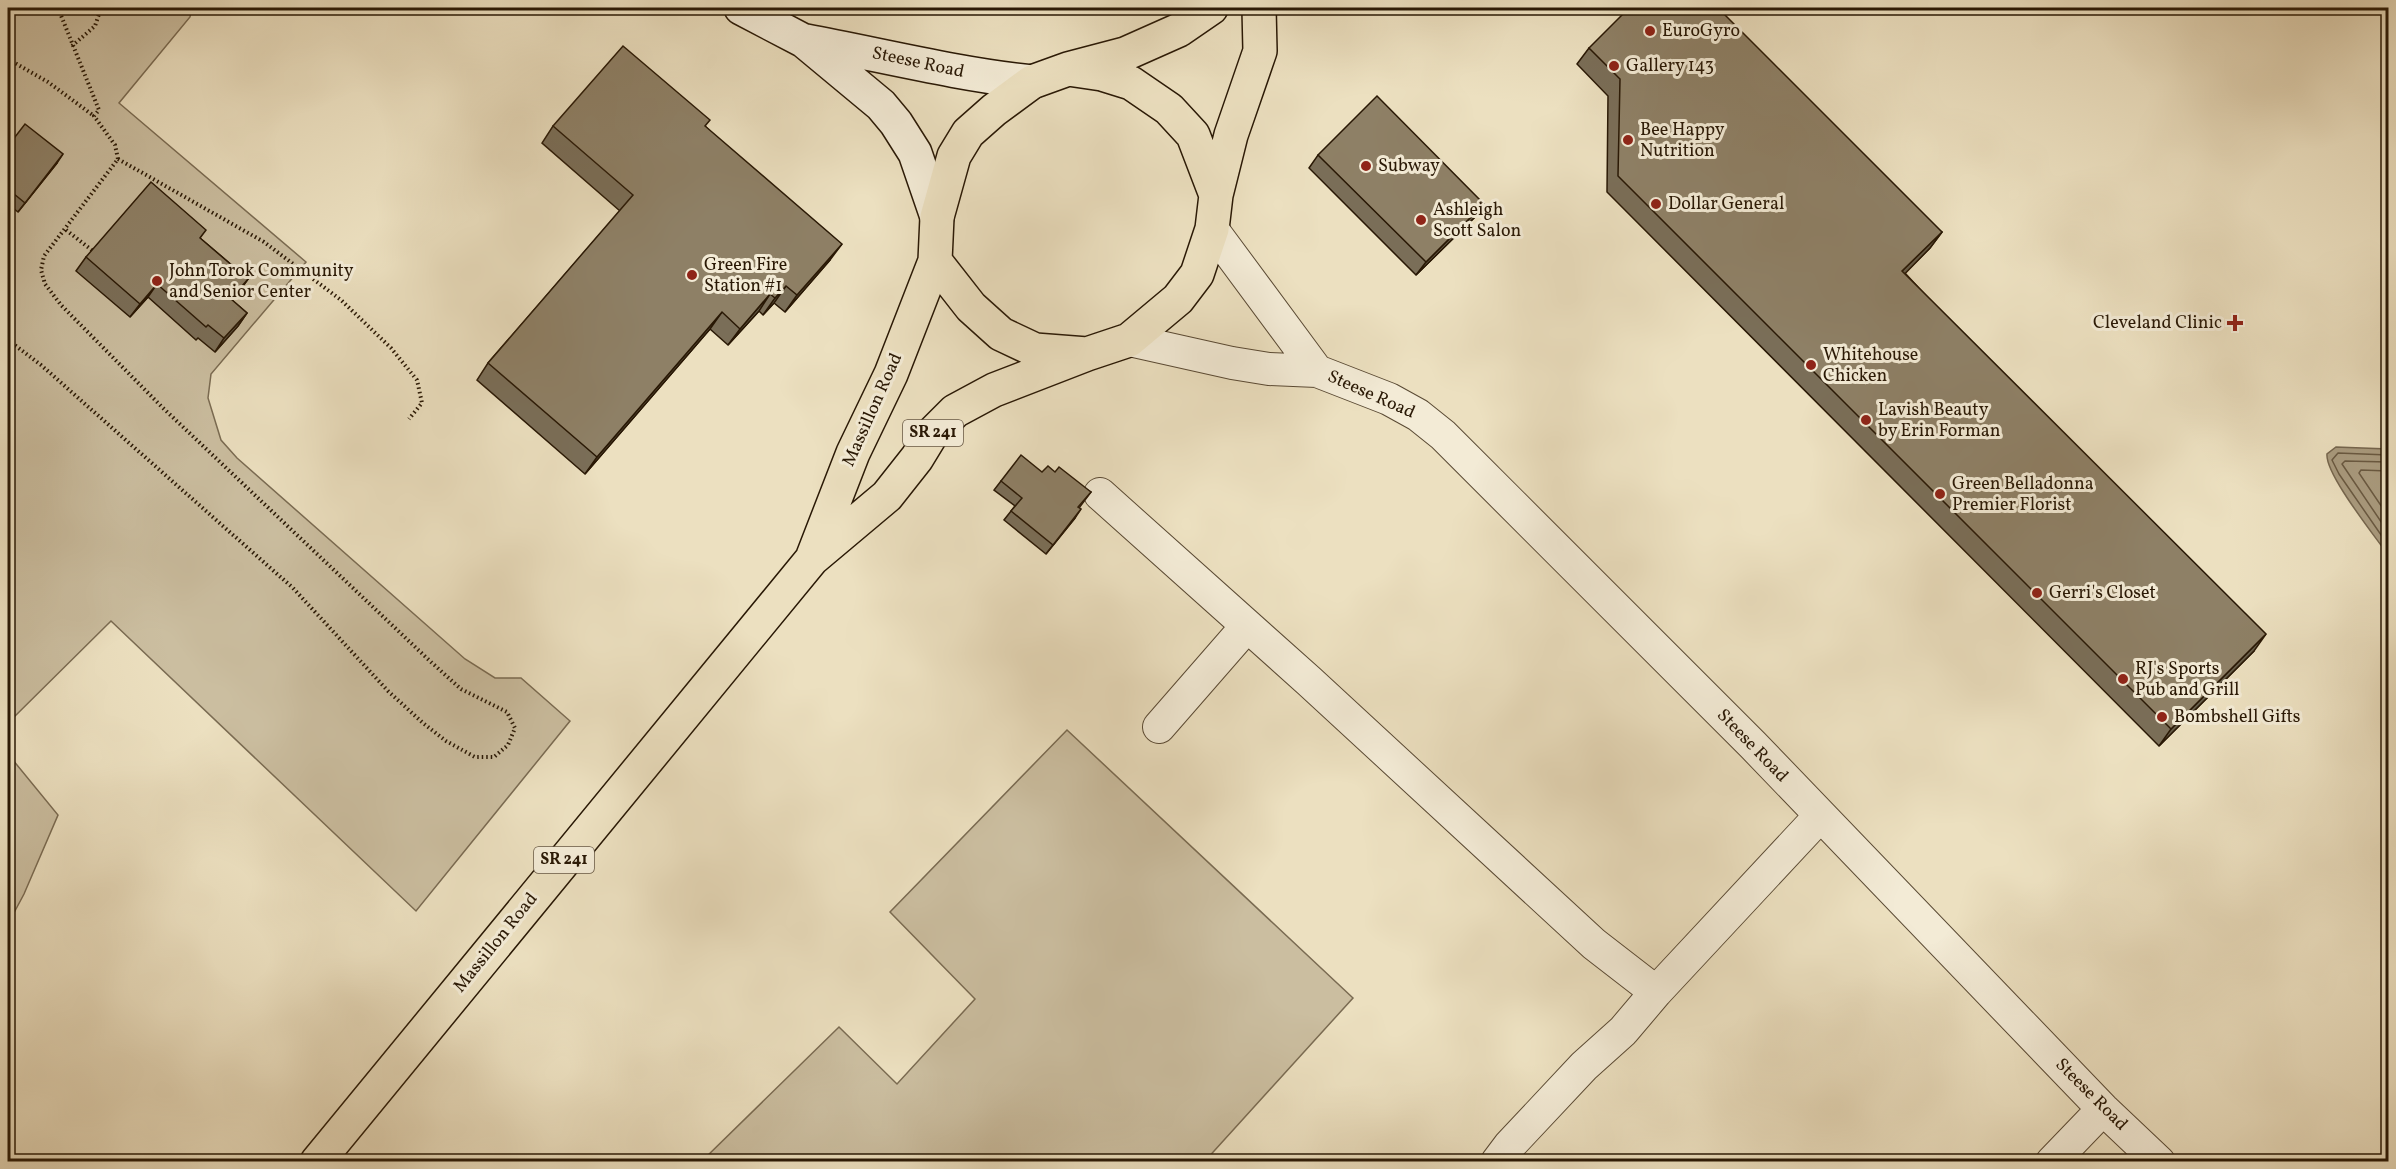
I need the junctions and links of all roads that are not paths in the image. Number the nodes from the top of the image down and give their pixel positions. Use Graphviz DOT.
graph roads {
  1 [pos="741,8"];
  2 [pos="1211,8"];
  3 [pos="1259,8"];
  4 [pos="804,41"];
  5 [pos="1068,69"];
  6 [pos="1032,82"];
  7 [pos="1216,195"];
  8 [pos="937,217"];
  9 [pos="1212,229"];
  10 [pos="934,261"];
  11 [pos="1129,340"];
  12 [pos="1088,354"];
  13 [pos="1317,371"];
  14 [pos="1100,494"];
  15 [pos="812,558"];
  16 [pos="1248,626"];
  17 [pos="1159,727"];
  18 [pos="1820,816"];
  19 [pos="1656,992"];
  20 [pos="2103,1109"];
  21 [pos="317,1161"];
  22 [pos="1497,1161"];
  23 [pos="2052,1161"];
  24 [pos="2158,1161"];
  1 -- 4 [label="street, Steese Road"];
  2 -- 5 [label="main road, SR 241"];
  3 -- 7 [label="main road, SR 241"];
  4 -- 6 [label="street, Steese Road"];
  4 -- 8 [label="street, Steese Road"];
  5 -- 6 [label="main road, SR 241"];
  5 -- 7 [label="main road"];
  6 -- 8 [label="main road, SR 241"];
  7 -- 9 [label="main road, SR 241"];
  8 -- 10 [label="main road, SR 241"];
  9 -- 11 [label="main road, SR 241"];
  9 -- 13 [label="street, Steese Road"];
  10 -- 12 [label="main road"];
  10 -- 15 [label="main road, Massillon Road / SR 241"];
  11 -- 12 [label="main road, SR 241"];
  11 -- 13 [label="street, Steese Road"];
  12 -- 15 [label="main road, Massillon Road / SR 241"];
  13 -- 18 [label="street, Steese Road"];
  14 -- 16 [label="street"];
  15 -- 21 [label="main road, Massillon Road / SR 241"];
  16 -- 17 [label="street"];
  16 -- 19 [label="street"];
  18 -- 19 [label="street"];
  18 -- 20 [label="street, Steese Road"];
  19 -- 22 [label="street"];
  20 -- 23 [label="street"];
  20 -- 24 [label="street, Steese Road"];
}
